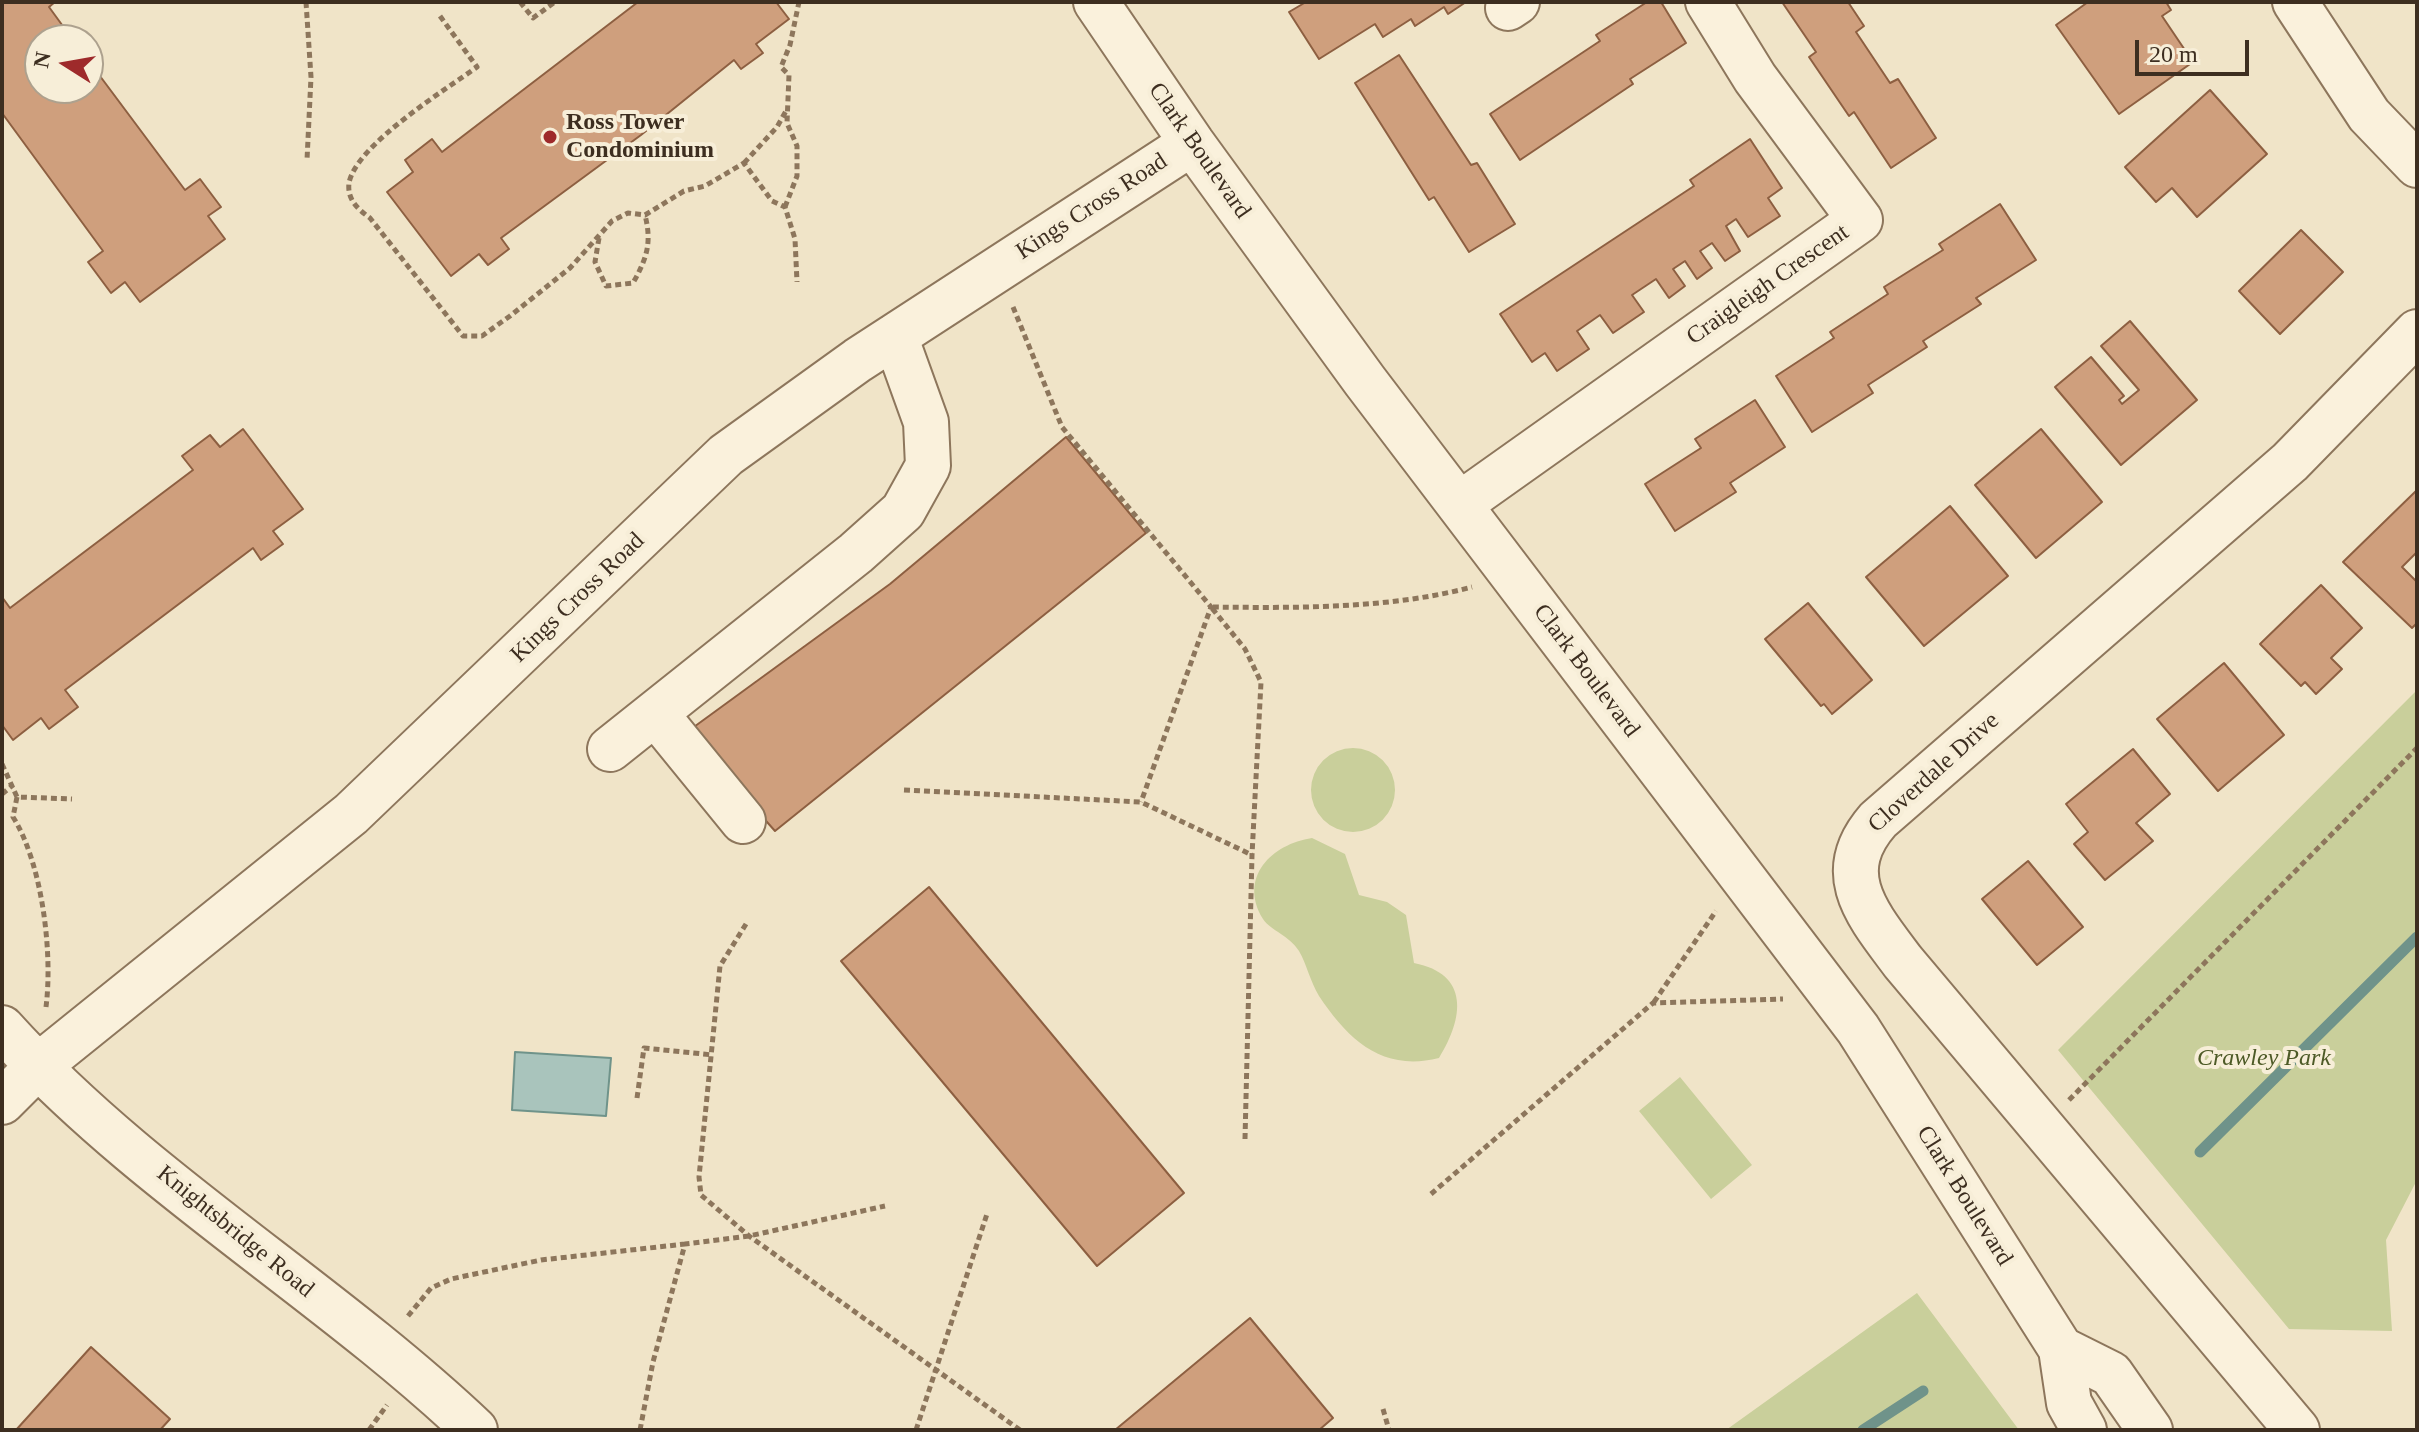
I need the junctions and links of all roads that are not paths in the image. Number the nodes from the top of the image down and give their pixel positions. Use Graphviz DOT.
graph roads {
  1 [pos="1096,2"];
  2 [pos="1708,2"];
  3 [pos="2295,2"];
  4 [pos="1192,143"];
  5 [pos="2417,165"];
  6 [pos="2417,332"];
  7 [pos="895,336"];
  8 [pos="1460,504"];
  9 [pos="655,713"];
  10 [pos="610,749"];
  11 [pos="743,821"];
  12 [pos="2,1028"];
  13 [pos="37,1067"];
  14 [pos="2,1102"];
  15 [pos="2061,1349"];
  16 [pos="475,1430"];
  17 [pos="2084,1430"];
  18 [pos="2150,1430"];
  19 [pos="2297,1430"];
  1 -- 4 [label="street, Clark Boulevard"];
  2 -- 8 [label="street, Craigleigh Crescent"];
  3 -- 5 [label="street"];
  4 -- 7 [label="street, Kings Cross Road"];
  4 -- 8 [label="street, Clark Boulevard"];
  6 -- 19 [label="street, Cloverdale Drive"];
  7 -- 9 [label="street"];
  7 -- 13 [label="street, Kings Cross Road"];
  8 -- 15 [label="street, Clark Boulevard"];
  9 -- 10 [label="street"];
  9 -- 11 [label="street"];
  12 -- 13 [label="street, Knightsbridge Road"];
  13 -- 14 [label="street, Kings Cross Road"];
  13 -- 16 [label="street, Knightsbridge Road"];
  15 -- 17 [label="street, Clark Boulevard"];
  15 -- 18 [label="street"];
}
